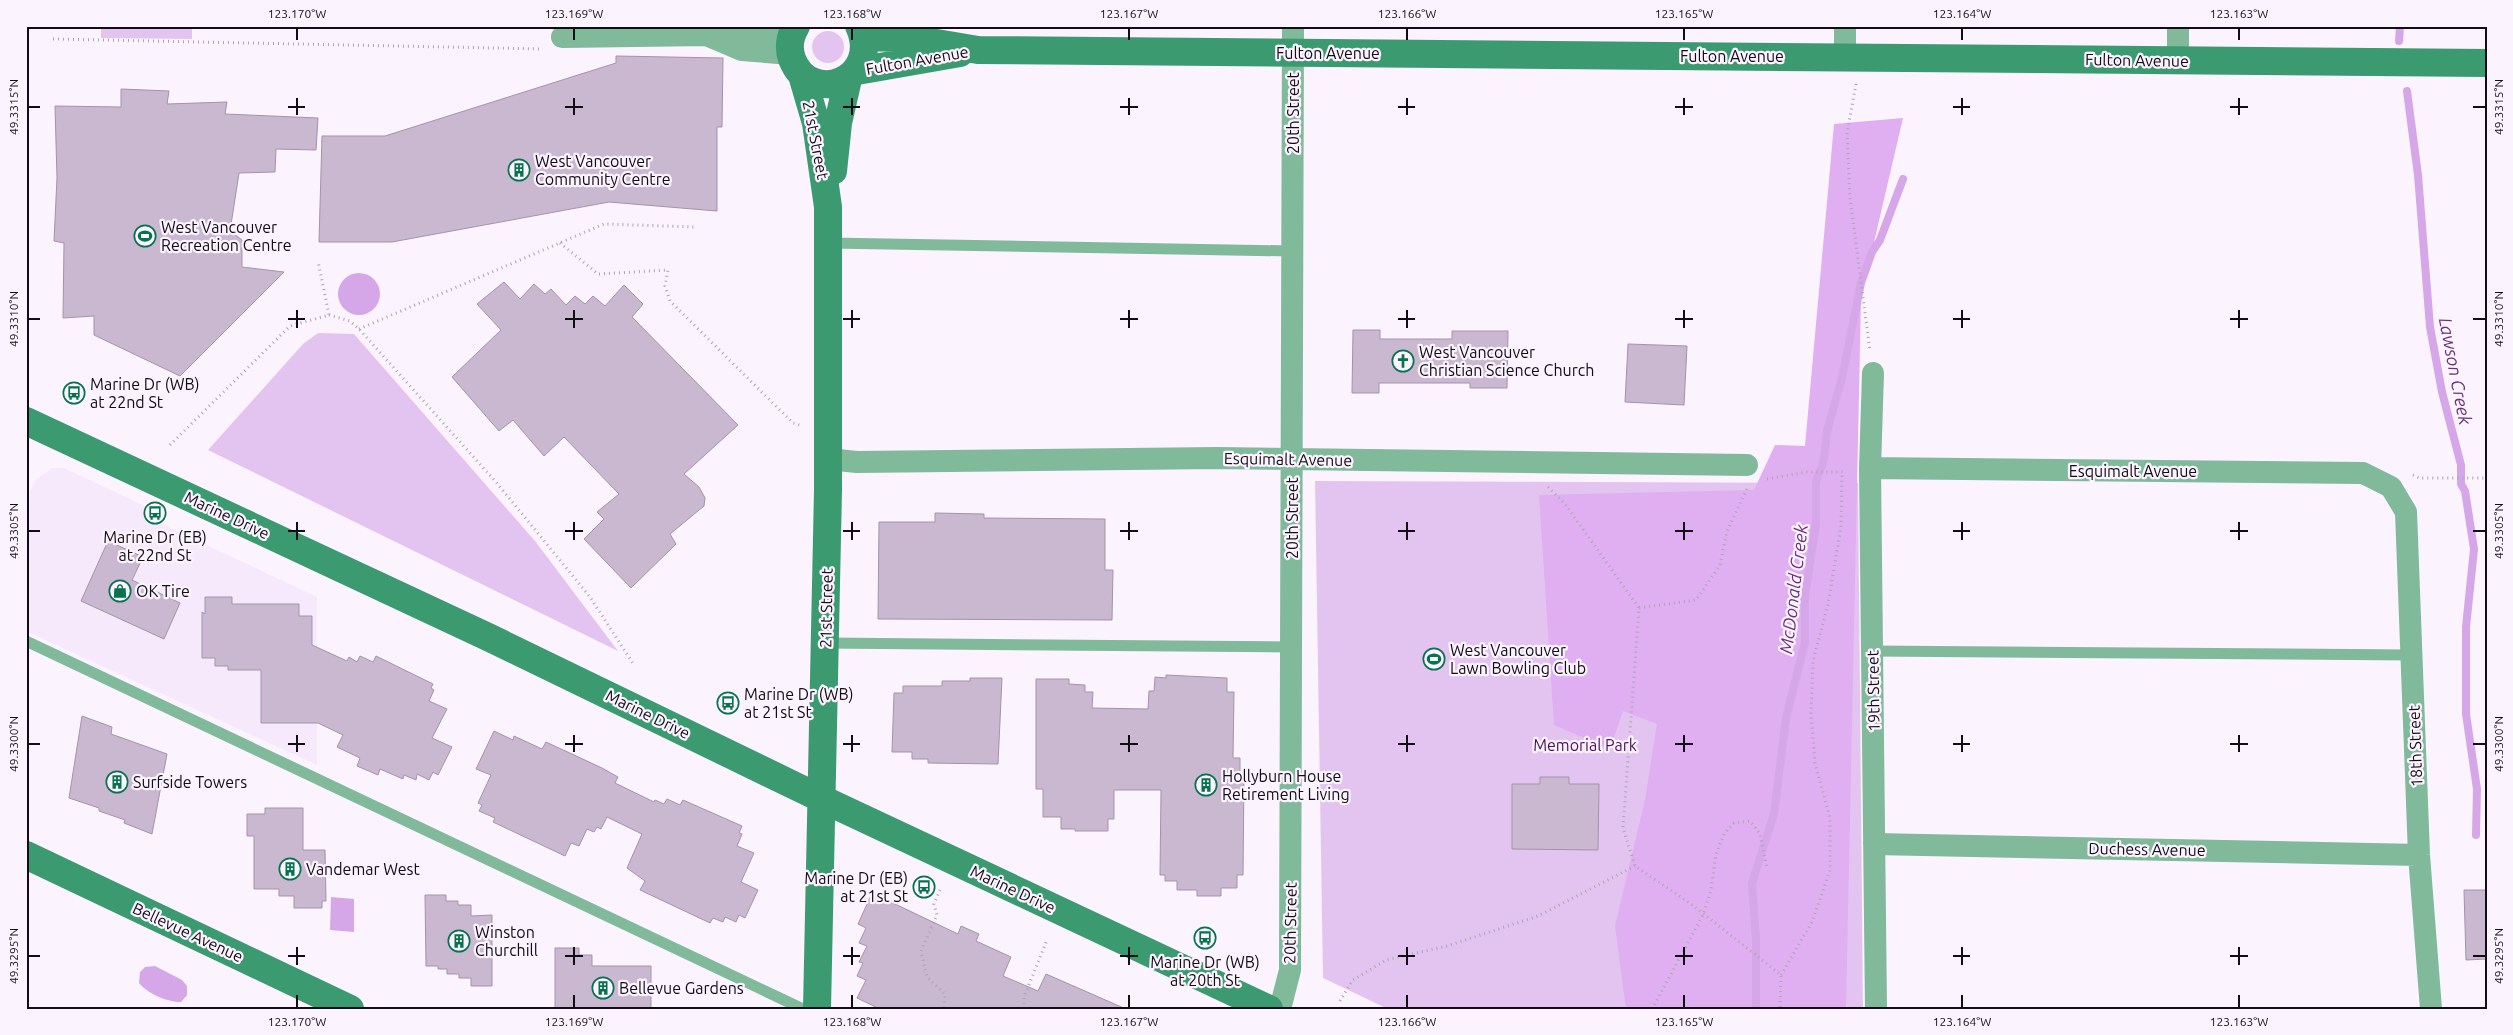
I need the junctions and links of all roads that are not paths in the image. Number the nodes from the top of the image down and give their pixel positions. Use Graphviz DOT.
graph roads {
  1 [pos="1845,26"];
  2 [pos="2178,26"];
  3 [pos="862,31"];
  4 [pos="1293,39"];
  5 [pos="557,43"];
  6 [pos="795,46"];
  7 [pos="978,50"];
  8 [pos="2178,61"];
  9 [pos="2487,63"];
  10 [pos="1851,69"];
  11 [pos="852,75"];
  12 [pos="828,207"];
  13 [pos="829,243"];
  14 [pos="1292,251"];
  15 [pos="1873,373"];
  16 [pos="26,421"];
  17 [pos="828,459"];
  18 [pos="1291,459"];
  19 [pos="1870,468"];
  20 [pos="1749,473"];
  21 [pos="2391,487"];
  22 [pos="26,640"];
  23 [pos="826,643"];
  24 [pos="1292,647"];
  25 [pos="1872,651"];
  26 [pos="2412,655"];
  27 [pos="820,798"];
  28 [pos="1874,844"];
  29 [pos="2419,855"];
  30 [pos="26,856"];
  31 [pos="350,1009"];
  32 [pos="802,1009"];
  33 [pos="817,1009"];
  34 [pos="1269,1009"];
  35 [pos="1280,1009"];
  36 [pos="1876,1009"];
  37 [pos="2431,1009"];
  1 -- 10 [label="street"];
  2 -- 8 [label="street"];
  3 -- 7 [label="main road, Fulton Avenue"];
  3 -- 11 [label="main road, 21st Street"];
  4 -- 7 [label="main road, Fulton Avenue"];
  4 -- 10 [label="main road, Fulton Avenue"];
  4 -- 14 [label="street, 20th Street"];
  5 -- 6 [label="street"];
  6 -- 11 [label="main road, Fulton Avenue"];
  6 -- 12 [label="main road, 21st Street"];
  7 -- 11 [label="main road, Fulton Avenue"];
  8 -- 9 [label="main road, Fulton Avenue"];
  8 -- 10 [label="main road, Fulton Avenue"];
  11 -- 12 [label="main road, 21st Street"];
  12 -- 13 [label="main road, 21st Street"];
  13 -- 14 [label="lane"];
  13 -- 17 [label="main road, 21st Street"];
  14 -- 18 [label="street, 20th Street"];
  15 -- 19 [label="street, 19th Street"];
  16 -- 27 [label="main road, Marine Drive"];
  17 -- 18 [label="street, Esquimalt Avenue"];
  17 -- 23 [label="main road, 21st Street"];
  18 -- 20 [label="street, Esquimalt Avenue"];
  18 -- 24 [label="street, 20th Street"];
  19 -- 21 [label="street, Esquimalt Avenue"];
  19 -- 25 [label="street, 19th Street"];
  21 -- 26 [label="street, 18th Street"];
  22 -- 32 [label="lane"];
  23 -- 24 [label="lane"];
  23 -- 27 [label="main road, 21st Street"];
  24 -- 35 [label="street, 20th Street"];
  25 -- 26 [label="lane"];
  25 -- 28 [label="street, 19th Street"];
  26 -- 29 [label="street, 18th Street"];
  27 -- 33 [label="main road, 21st Street"];
  27 -- 34 [label="main road, Marine Drive"];
  28 -- 29 [label="street, Duchess Avenue"];
  28 -- 36 [label="street, 19th Street"];
  29 -- 37 [label="street, 18th Street"];
  30 -- 31 [label="main road, Bellevue Avenue"];
}
